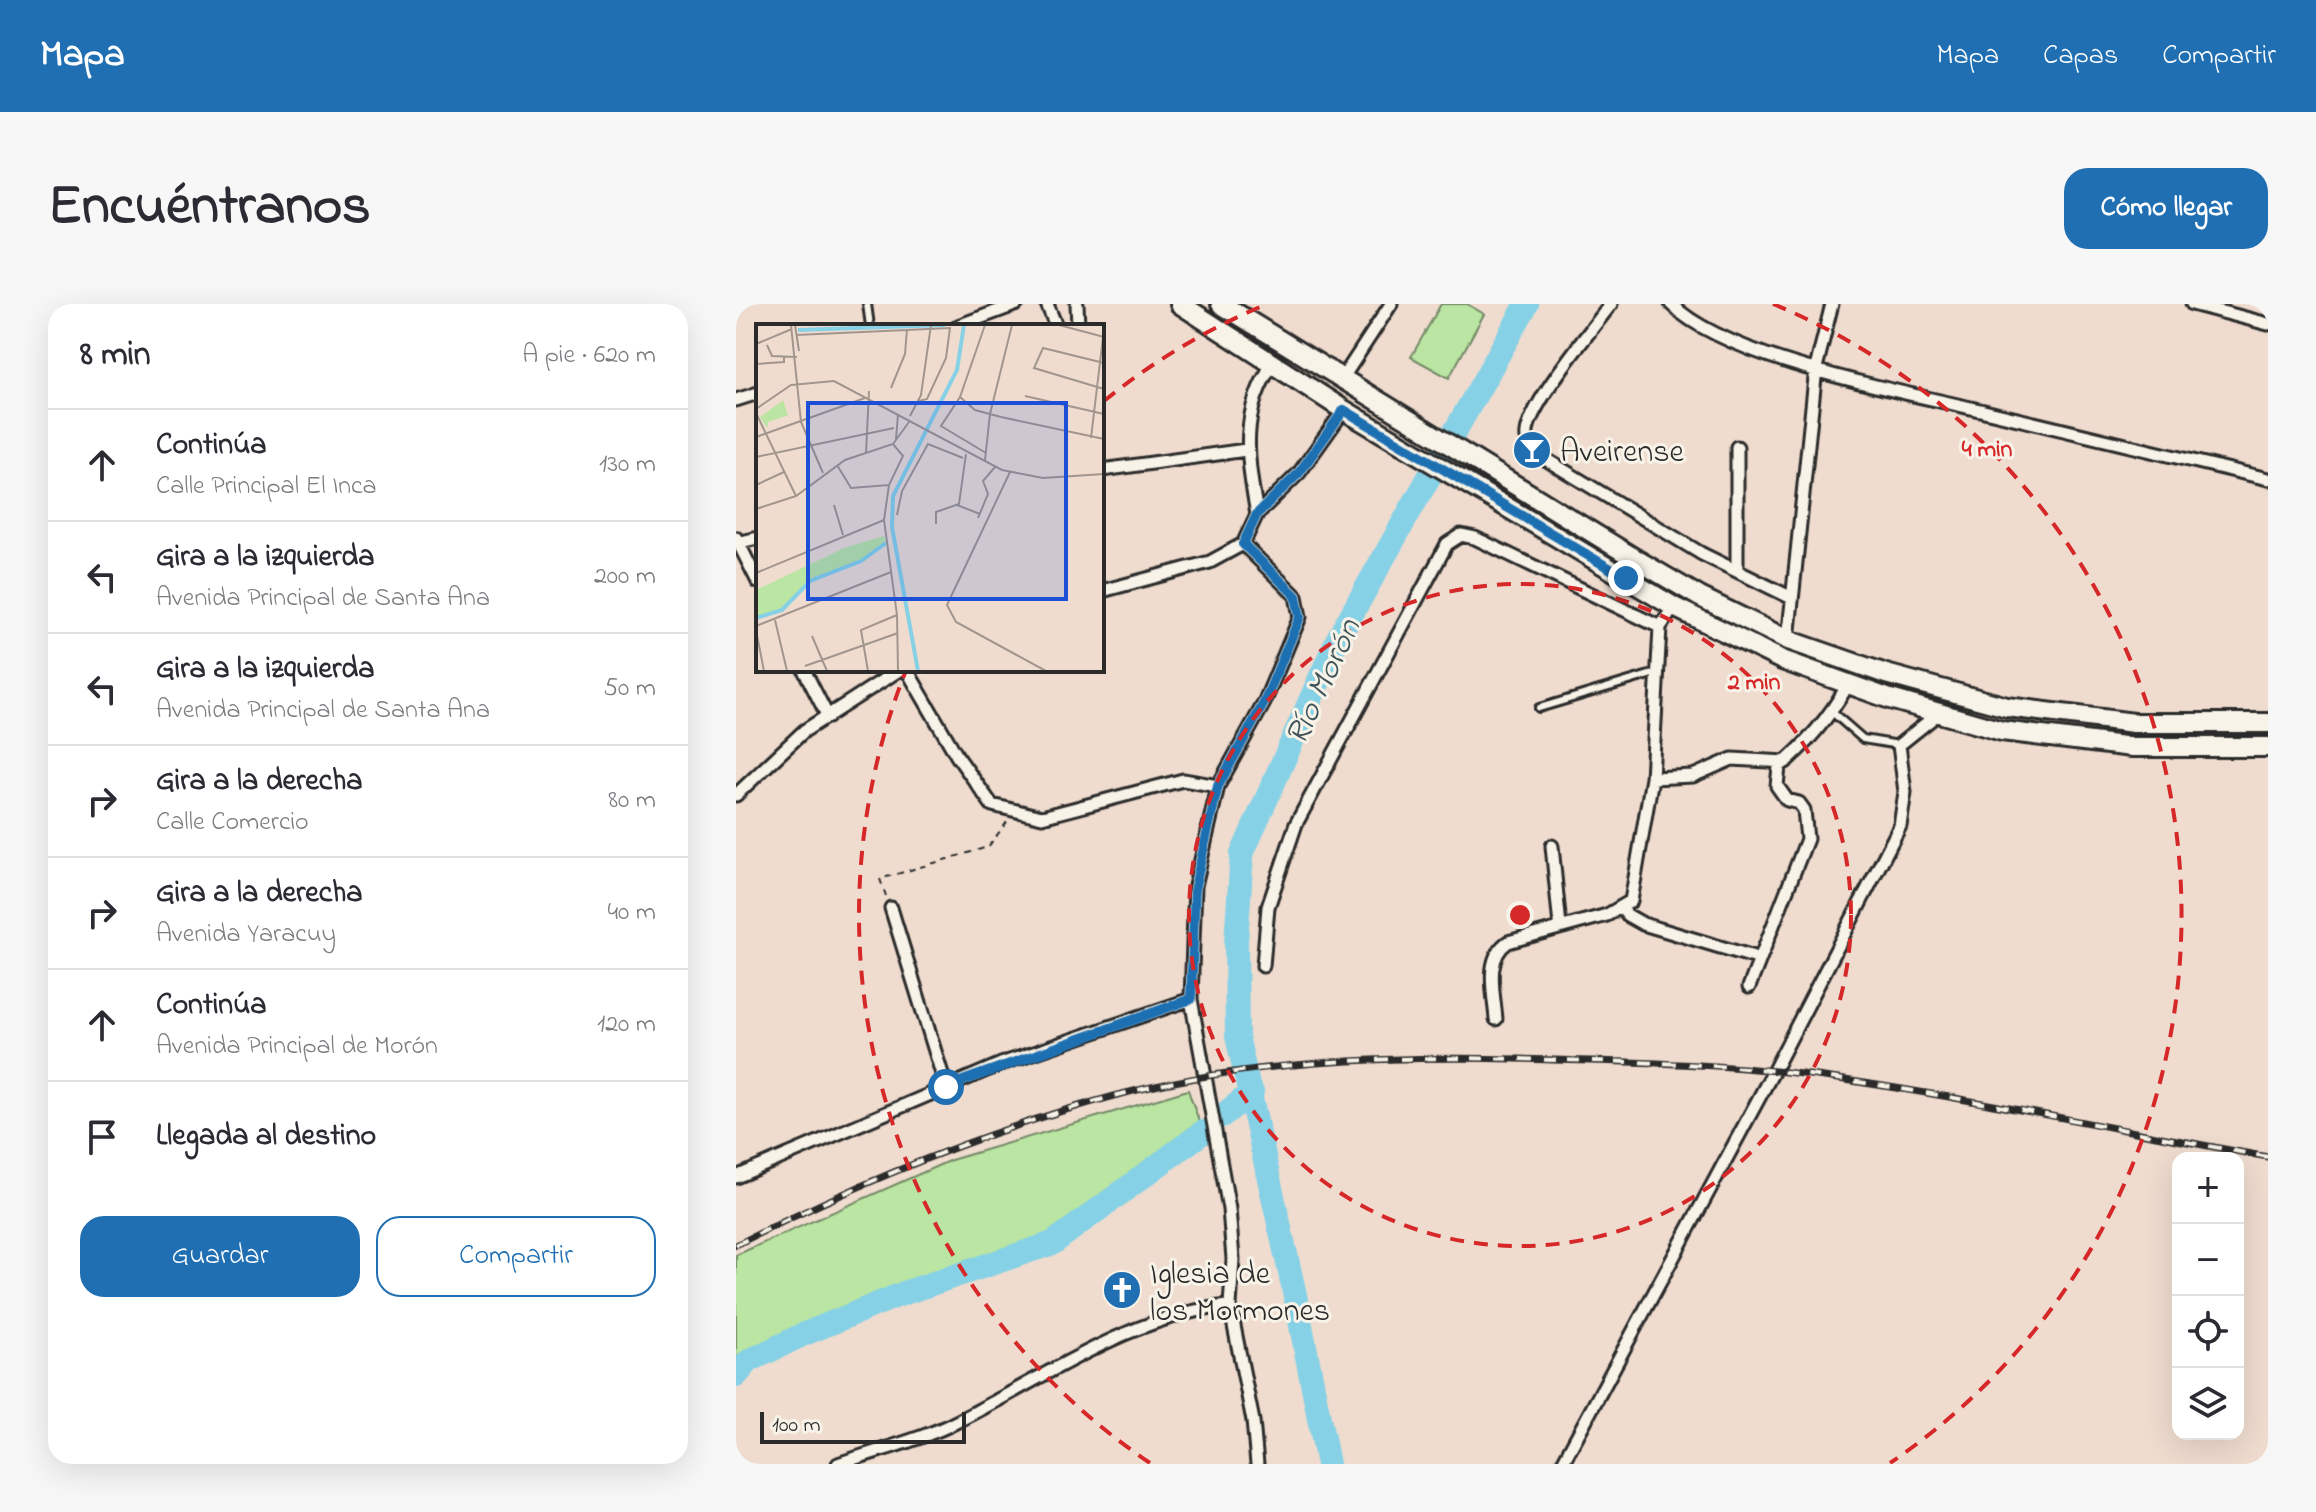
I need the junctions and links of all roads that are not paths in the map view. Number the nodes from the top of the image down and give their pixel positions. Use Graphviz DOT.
graph roads {
  1 [pos="867,304"];
  2 [pos="1017,304"];
  3 [pos="1047,304"];
  4 [pos="1077,304"];
  5 [pos="1180,304"];
  6 [pos="1221,304"];
  7 [pos="1611,304"];
  8 [pos="1671,304"];
  9 [pos="1832,304"];
  10 [pos="2192,304"];
  11 [pos="1388,305"];
  12 [pos="870,324"];
  13 [pos="963,324"];
  14 [pos="1055,324"];
  15 [pos="1078,324"];
  16 [pos="2268,324"];
  17 [pos="1274,362"];
  18 [pos="1816,368"];
  19 [pos="1342,379"];
  20 [pos="756,394"];
  21 [pos="736,400"];
  22 [pos="1344,410"];
  23 [pos="1737,447"];
  24 [pos="1246,450"];
  25 [pos="1104,470"];
  26 [pos="2268,479"];
  27 [pos="1257,514"];
  28 [pos="756,538"];
  29 [pos="736,541"];
  30 [pos="1243,544"];
  31 [pos="1737,571"];
  32 [pos="756,578"];
  33 [pos="1104,590"];
  34 [pos="1792,598"];
  35 [pos="1674,607"];
  36 [pos="1660,627"];
  37 [pos="1788,640"];
  38 [pos="805,672"];
  39 [pos="896,672"];
  40 [pos="908,672"];
  41 [pos="1656,673"];
  42 [pos="1849,683"];
  43 [pos="1539,708"];
  44 [pos="1832,712"];
  45 [pos="1939,713"];
  46 [pos="828,717"];
  47 [pos="2268,723"];
  48 [pos="1899,745"];
  49 [pos="2268,747"];
  50 [pos="1786,762"];
  51 [pos="1652,778"];
  52 [pos="1218,786"];
  53 [pos="736,795"];
  54 [pos="1552,846"];
  55 [pos="891,908"];
  56 [pos="1622,908"];
  57 [pos="1560,926"];
  58 [pos="1757,958"];
  59 [pos="1263,966"];
  60 [pos="1749,987"];
  61 [pos="1191,999"];
  62 [pos="1496,1019"];
  63 [pos="946,1087"];
  64 [pos="736,1177"];
  65 [pos="1230,1306"];
  66 [pos="838,1464"];
  67 [pos="1257,1464"];
  68 [pos="1562,1464"];
  1 -- 12 [label="lane"];
  2 -- 13 [label="street"];
  3 -- 14 [label="street"];
  4 -- 15 [label="street"];
  5 -- 17 [label="main road"];
  6 -- 19 [label="main road"];
  7 -- 31 [label="street"];
  8 -- 18 [label="street"];
  9 -- 18 [label="street"];
  10 -- 16 [label="street"];
  11 -- 19 [label="street"];
  17 -- 22 [label="main road"];
  17 -- 24 [label="street"];
  18 -- 26 [label="street"];
  18 -- 34 [label="street"];
  19 -- 37 [label="main road"];
  20 -- 21 [label="street"];
  22 -- 27 [label="street"];
  22 -- 35 [label="main road"];
  23 -- 31 [label="street"];
  24 -- 25 [label="street"];
  24 -- 27 [label="street"];
  27 -- 30 [label="street"];
  28 -- 29 [label="street"];
  29 -- 32 [label="street"];
  30 -- 33 [label="street"];
  30 -- 52 [label="street"];
  31 -- 34 [label="street"];
  34 -- 37 [label="street"];
  35 -- 36 [label="street"];
  35 -- 42 [label="main road"];
  36 -- 41 [label="street"];
  36 -- 59 [label="street"];
  37 -- 47 [label="main road"];
  38 -- 46 [label="street"];
  39 -- 46 [label="street"];
  40 -- 52 [label="street"];
  41 -- 43 [label="lane"];
  41 -- 51 [label="street"];
  42 -- 44 [label="street"];
  42 -- 45 [label="main road"];
  44 -- 48 [label="lane"];
  44 -- 50 [label="street"];
  45 -- 48 [label="street"];
  45 -- 49 [label="main road"];
  46 -- 53 [label="street"];
  48 -- 68 [label="street"];
  50 -- 51 [label="street"];
  50 -- 58 [label="street"];
  51 -- 56 [label="street"];
  52 -- 61 [label="street"];
  54 -- 57 [label="street"];
  55 -- 63 [label="street"];
  56 -- 57 [label="street"];
  56 -- 58 [label="street"];
  57 -- 62 [label="street"];
  58 -- 60 [label="street"];
  61 -- 63 [label="street"];
  61 -- 65 [label="street"];
  63 -- 64 [label="street"];
  65 -- 66 [label="street"];
  65 -- 67 [label="street"];
}
